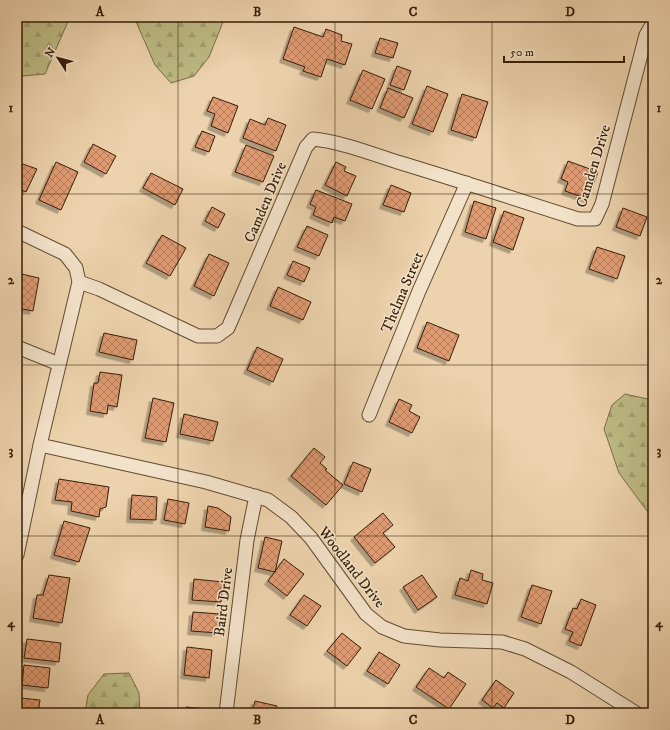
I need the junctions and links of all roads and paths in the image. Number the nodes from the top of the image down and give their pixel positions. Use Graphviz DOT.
graph roads {
  1 [pos="653,23"];
  2 [pos="467,183"];
  3 [pos="17,231"];
  4 [pos="79,282"];
  5 [pos="17,347"];
  6 [pos="59,364"];
  7 [pos="369,415"];
  8 [pos="40,445"];
  9 [pos="256,496"];
  10 [pos="17,555"];
  11 [pos="226,713"];
  12 [pos="636,713"];
  1 -- 2 [label="street, Camden Drive"];
  2 -- 4 [label="street, Camden Drive"];
  2 -- 7 [label="street, Thelma Street"];
  3 -- 4 [label="street"];
  4 -- 6 [label="street"];
  5 -- 6 [label="street"];
  6 -- 8 [label="street"];
  8 -- 9 [label="street, Woodland Drive"];
  8 -- 10 [label="street"];
  9 -- 11 [label="street, Baird Drive"];
  9 -- 12 [label="street, Woodland Drive"];
}
